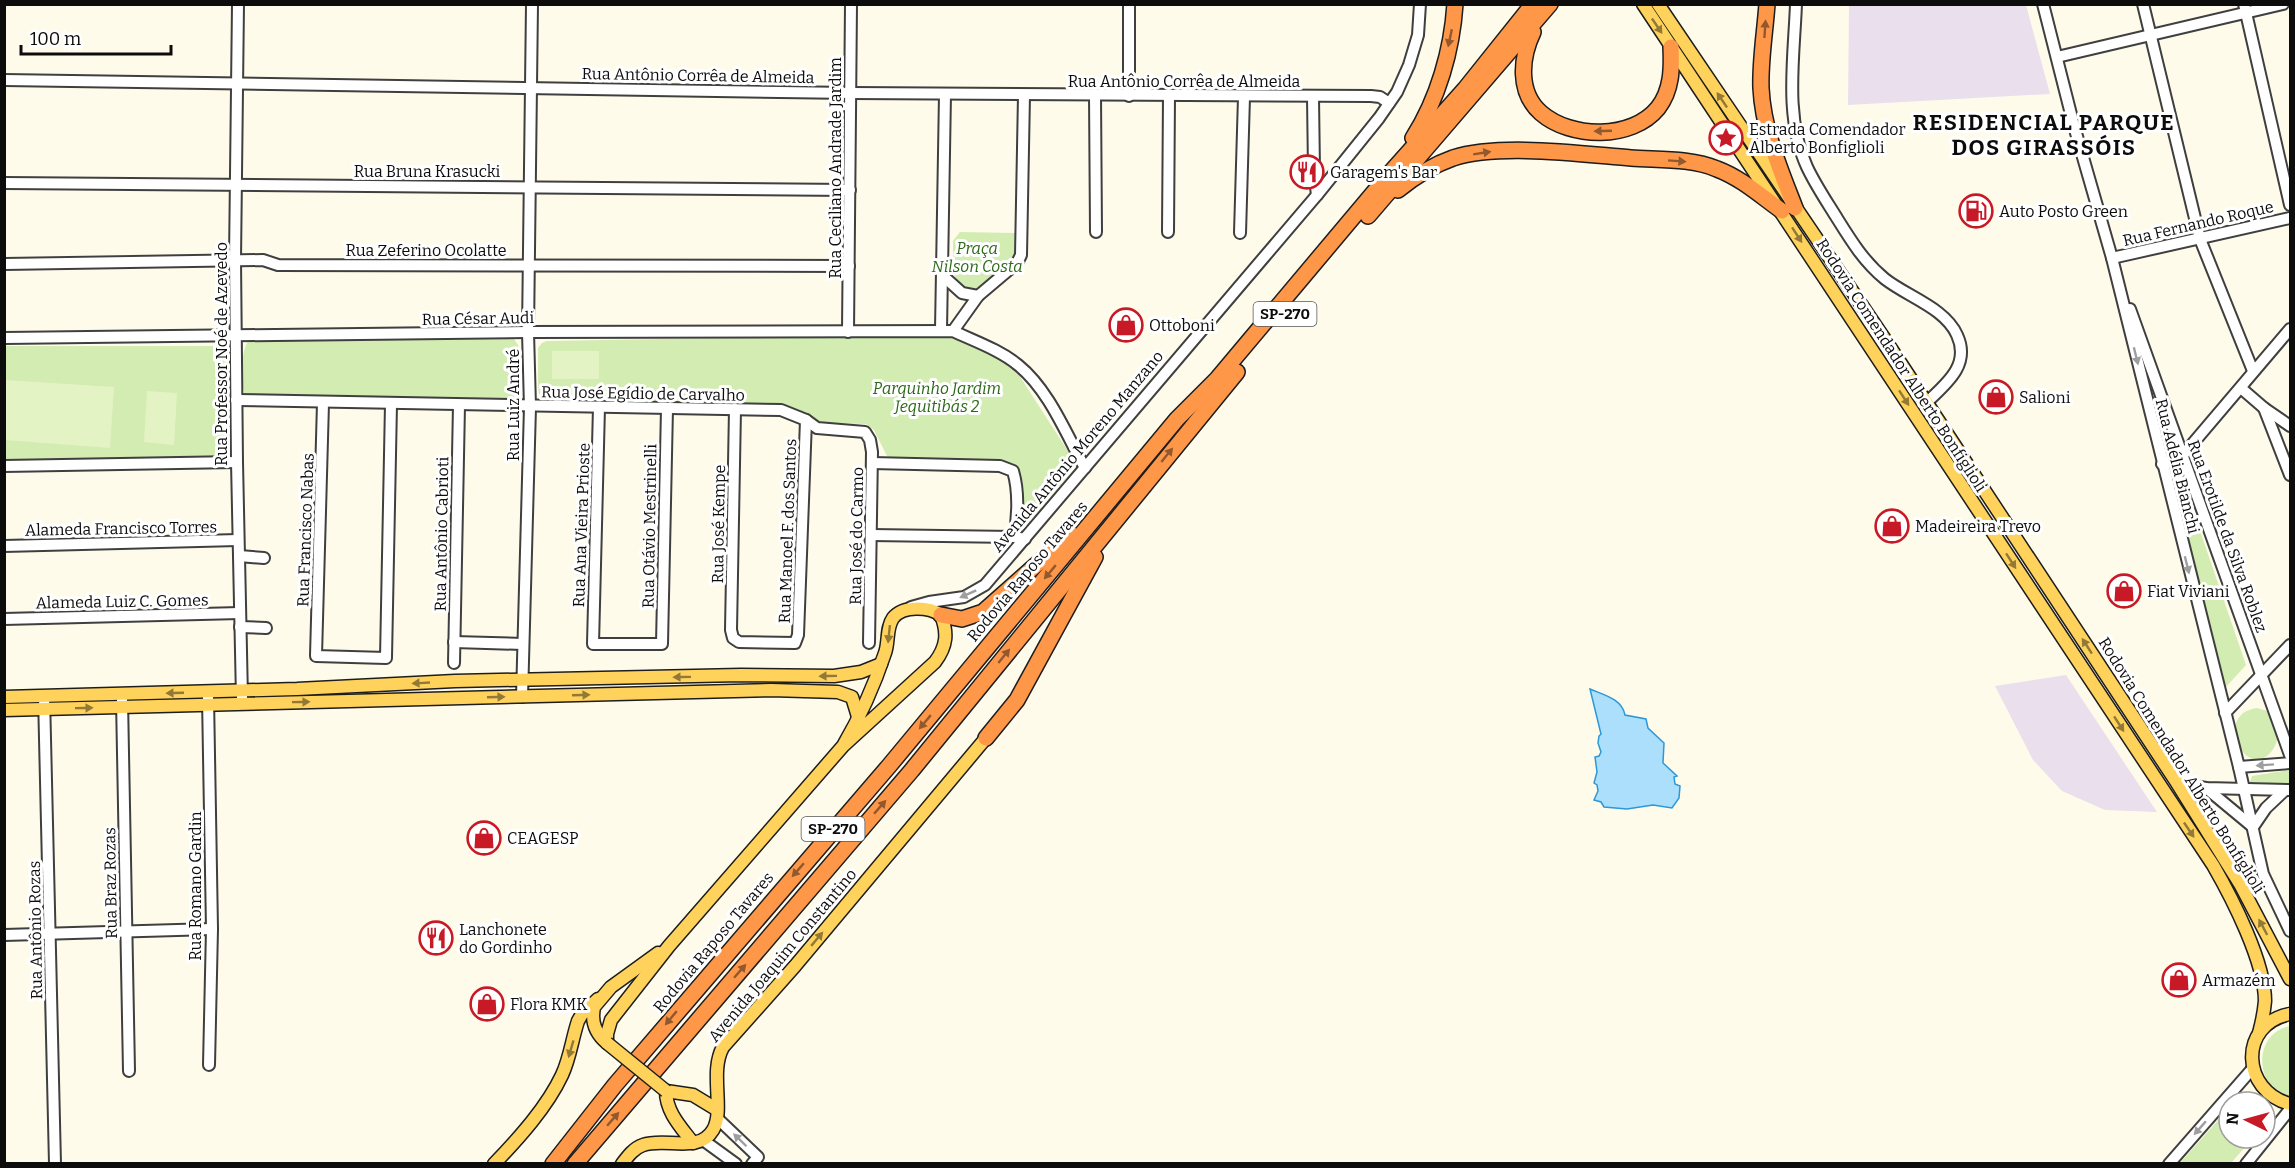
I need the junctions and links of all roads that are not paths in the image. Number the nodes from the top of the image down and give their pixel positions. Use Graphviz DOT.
graph roads {
  1 [pos="237,4"];
  2 [pos="532,4"];
  3 [pos="851,4"];
  4 [pos="1129,4"];
  5 [pos="1420,4"];
  6 [pos="1455,4"];
  7 [pos="1643,4"];
  8 [pos="1658,4"];
  9 [pos="1767,4"];
  10 [pos="1796,4"];
  11 [pos="2043,4"];
  12 [pos="2143,4"];
  13 [pos="2283,4"];
  14 [pos="1541,8"];
  15 [pos="2245,9"];
  16 [pos="2150,37"];
  17 [pos="1671,47"];
  18 [pos="2057,57"];
  19 [pos="4,80"];
  20 [pos="237,83"];
  21 [pos="531,88"];
  22 [pos="851,93"];
  23 [pos="945,94"];
  24 [pos="1024,95"];
  25 [pos="1095,95"];
  26 [pos="1129,96"];
  27 [pos="1169,96"];
  28 [pos="1244,97"];
  29 [pos="1313,97"];
  30 [pos="1389,103"];
  31 [pos="1392,172"];
  32 [pos="4,183"];
  33 [pos="236,185"];
  34 [pos="530,186"];
  35 [pos="850,190"];
  36 [pos="1317,195"];
  37 [pos="2290,206"];
  38 [pos="1789,210"];
  39 [pos="1370,213"];
  40 [pos="2290,218"];
  41 [pos="1096,232"];
  42 [pos="1168,232"];
  43 [pos="1240,233"];
  44 [pos="2200,239"];
  45 [pos="2112,258"];
  46 [pos="235,260"];
  47 [pos="4,264"];
  48 [pos="529,266"];
  49 [pos="849,266"];
  50 [pos="942,275"];
  51 [pos="978,296"];
  52 [pos="2290,329"];
  53 [pos="941,330"];
  54 [pos="953,331"];
  55 [pos="528,332"];
  56 [pos="848,332"];
  57 [pos="235,336"];
  58 [pos="4,338"];
  59 [pos="2253,371"];
  60 [pos="2241,389"];
  61 [pos="236,400"];
  62 [pos="323,403"];
  63 [pos="1926,403"];
  64 [pos="391,404"];
  65 [pos="459,405"];
  66 [pos="530,407"];
  67 [pos="599,407"];
  68 [pos="667,408"];
  69 [pos="2264,408"];
  70 [pos="735,409"];
  71 [pos="806,420"];
  72 [pos="2290,426"];
  73 [pos="865,432"];
  74 [pos="2183,455"];
  75 [pos="237,462"];
  76 [pos="872,463"];
  77 [pos="2162,464"];
  78 [pos="4,466"];
  79 [pos="1085,468"];
  80 [pos="2290,475"];
  81 [pos="1114,495"];
  82 [pos="1131,501"];
  83 [pos="871,535"];
  84 [pos="1019,538"];
  85 [pos="238,540"];
  86 [pos="4,546"];
  87 [pos="239,556"];
  88 [pos="264,558"];
  89 [pos="904,610"];
  90 [pos="240,613"];
  91 [pos="941,615"];
  92 [pos="4,619"];
  93 [pos="240,627"];
  94 [pos="266,628"];
  95 [pos="454,642"];
  96 [pos="795,643"];
  97 [pos="869,643"];
  98 [pos="523,644"];
  99 [pos="662,644"];
  100 [pos="2290,645"];
  101 [pos="454,663"];
  102 [pos="882,664"];
  103 [pos="2262,676"];
  104 [pos="522,681"];
  105 [pos="242,690"];
  106 [pos="208,691"];
  107 [pos="522,697"];
  108 [pos="4,698"];
  109 [pos="122,701"];
  110 [pos="45,703"];
  111 [pos="242,704"];
  112 [pos="208,705"];
  113 [pos="4,710"];
  114 [pos="2225,713"];
  115 [pos="859,720"];
  116 [pos="986,738"];
  117 [pos="843,746"];
  118 [pos="2290,756"];
  119 [pos="2290,763"];
  120 [pos="2239,767"];
  121 [pos="2177,783"];
  122 [pos="2206,788"];
  123 [pos="2244,789"];
  124 [pos="2287,790"];
  125 [pos="2253,827"];
  126 [pos="212,929"];
  127 [pos="2290,931"];
  128 [pos="126,932"];
  129 [pos="50,934"];
  130 [pos="4,935"];
  131 [pos="669,946"];
  132 [pos="2290,979"];
  133 [pos="598,999"];
  134 [pos="2290,1014"];
  135 [pos="2259,1033"];
  136 [pos="607,1043"];
  137 [pos="209,1065"];
  138 [pos="2253,1068"];
  139 [pos="129,1071"];
  140 [pos="666,1091"];
  141 [pos="2290,1107"];
  142 [pos="717,1113"];
  143 [pos="698,1141"];
  144 [pos="55,1164"];
  145 [pos="494,1164"];
  146 [pos="553,1164"];
  147 [pos="575,1164"];
  148 [pos="622,1164"];
  149 [pos="736,1164"];
  150 [pos="752,1164"];
  151 [pos="2169,1164"];
  152 [pos="2246,1164"];
  1 -- 20 [label="street, Rua Professor Noé de Azevedo"];
  2 -- 21 [label="street, Rua Luiz André"];
  3 -- 22 [label="street, Rua Ceciliano Andrade Jardim"];
  4 -- 26 [label="street"];
  5 -- 30 [label="street, Avenida Antônio Moreno Manzano"];
  6 -- 31 [label="highway, one-way"];
  7 -- 17 [label="main road, Rodovia Comendador Alberto Bonfiglioli, one-way"];
  38 -- 8 [label="main road, Rodovia Comendador Alberto Bonfiglioli, one-way"];
  38 -- 9 [label="highway, one-way"];
  10 -- 63 [label="street"];
  11 -- 18 [label="street, Rua Adélia Bianchi"];
  12 -- 16 [label="street"];
  13 -- 15 [label="street"];
  17 -- 14 [label="highway, one-way"];
  14 -- 31 [label="highway, Rodovia Raposo Tavares / SP-270"];
  14 -- 39 [label="highway, SP-270"];
  15 -- 16 [label="street"];
  15 -- 37 [label="street"];
  16 -- 18 [label="street"];
  16 -- 44 [label="street"];
  17 -- 38 [label="main road, Rodovia Comendador Alberto Bonfiglioli"];
  18 -- 45 [label="street, Rua Adélia Bianchi"];
  19 -- 20 [label="street, Rua Antônio Corrêa de Almeida"];
  20 -- 21 [label="street, Rua Antônio Corrêa de Almeida"];
  20 -- 33 [label="street, Rua Professor Noé de Azevedo"];
  21 -- 22 [label="street, Rua Antônio Corrêa de Almeida"];
  21 -- 34 [label="street, Rua Luiz André"];
  22 -- 23 [label="street, Rua Antônio Corrêa de Almeida"];
  22 -- 35 [label="street, Rua Ceciliano Andrade Jardim"];
  23 -- 24 [label="street, Rua Antônio Corrêa de Almeida"];
  23 -- 50 [label="street"];
  24 -- 25 [label="street, Rua Antônio Corrêa de Almeida"];
  24 -- 51 [label="street"];
  25 -- 26 [label="street, Rua Antônio Corrêa de Almeida"];
  25 -- 41 [label="street"];
  26 -- 27 [label="street, Rua Antônio Corrêa de Almeida"];
  27 -- 28 [label="street, Rua Antônio Corrêa de Almeida"];
  27 -- 42 [label="street"];
  28 -- 29 [label="street, Rua Antônio Corrêa de Almeida"];
  28 -- 43 [label="street"];
  29 -- 30 [label="street, Rua Antônio Corrêa de Almeida"];
  29 -- 36 [label="street"];
  30 -- 36 [label="street, Avenida Antônio Moreno Manzano"];
  31 -- 81 [label="highway, Rodovia Raposo Tavares / SP-270"];
  32 -- 33 [label="street, Rua Bruna Krasucki"];
  33 -- 34 [label="street, Rua Bruna Krasucki"];
  33 -- 46 [label="street, Rua Professor Noé de Azevedo"];
  34 -- 35 [label="street, Rua Bruna Krasucki"];
  34 -- 48 [label="street, Rua Luiz André"];
  35 -- 49 [label="street, Rua Ceciliano Andrade Jardim"];
  36 -- 79 [label="street, Avenida Antônio Moreno Manzano"];
  39 -- 38 [label="highway, one-way"];
  38 -- 63 [label="main road, Rodovia Comendador Alberto Bonfiglioli"];
  38 -- 135 [label="main road, Rodovia Comendador Alberto Bonfiglioli, one-way"];
  82 -- 39 [label="highway, SP-270, one-way"];
  40 -- 44 [label="street, Rua Fernando Roque"];
  44 -- 45 [label="street, Rua Fernando Roque"];
  44 -- 59 [label="street"];
  45 -- 74 [label="street, Rua Erotilde da Silva Roblez"];
  45 -- 77 [label="street, Rua Adélia Bianchi, one-way"];
  46 -- 47 [label="street, Rua Zeferino Ocolatte"];
  46 -- 48 [label="street, Rua Zeferino Ocolatte"];
  46 -- 57 [label="street, Rua Professor Noé de Azevedo"];
  48 -- 49 [label="street, Rua Zeferino Ocolatte"];
  48 -- 55 [label="street, Rua Luiz André"];
  49 -- 56 [label="street, Rua Ceciliano Andrade Jardim"];
  50 -- 51 [label="street"];
  50 -- 53 [label="street"];
  51 -- 54 [label="street"];
  52 -- 59 [label="street"];
  53 -- 54 [label="street, Rua César Audi"];
  53 -- 56 [label="street, Rua César Audi"];
  54 -- 79 [label="street"];
  55 -- 56 [label="street, Rua César Audi"];
  55 -- 57 [label="street, Rua César Audi"];
  55 -- 66 [label="street, Rua Luiz André"];
  57 -- 58 [label="street, Rua César Audi"];
  57 -- 61 [label="street, Rua Professor Noé de Azevedo"];
  59 -- 60 [label="street"];
  60 -- 69 [label="street"];
  60 -- 74 [label="street"];
  61 -- 62 [label="street, Rua José Egídio de Carvalho"];
  61 -- 75 [label="street, Rua Professor Noé de Azevedo"];
  62 -- 64 [label="street, Rua José Egídio de Carvalho"];
  62 -- 64 [label="street, Rua Francisco Nabas"];
  121 -- 63 [label="main road, Rodovia Comendador Alberto Bonfiglioli, one-way"];
  64 -- 65 [label="street, Rua José Egídio de Carvalho"];
  65 -- 66 [label="street, Rua José Egídio de Carvalho"];
  65 -- 95 [label="street, Rua Antônio Cabrioti"];
  66 -- 67 [label="street, Rua José Egídio de Carvalho"];
  66 -- 98 [label="street, Rua Luiz André"];
  67 -- 68 [label="street, Rua José Egídio de Carvalho"];
  67 -- 99 [label="street, Rua Ana Vieira Prioste"];
  68 -- 70 [label="street, Rua José Egídio de Carvalho"];
  68 -- 99 [label="street, Rua Otávio Mestrinelli"];
  69 -- 72 [label="street"];
  69 -- 80 [label="street"];
  70 -- 71 [label="street, Rua José Egídio de Carvalho"];
  70 -- 96 [label="street, Rua José Kempe"];
  71 -- 73 [label="street, Rua José Egídio de Carvalho"];
  71 -- 96 [label="street, Rua Manoel F. dos Santos"];
  73 -- 76 [label="street, Rua José do Carmo"];
  74 -- 77 [label="street"];
  74 -- 103 [label="street, Rua Erotilde da Silva Roblez"];
  75 -- 78 [label="street"];
  75 -- 85 [label="street, Rua Professor Noé de Azevedo"];
  76 -- 83 [label="street, Rua José do Carmo"];
  76 -- 84 [label="street"];
  77 -- 114 [label="street, Rua Adélia Bianchi, one-way"];
  79 -- 84 [label="street, Avenida Antônio Moreno Manzano"];
  81 -- 91 [label="highway"];
  81 -- 146 [label="highway, Rodovia Raposo Tavares / SP-270, one-way"];
  82 -- 116 [label="highway"];
  147 -- 82 [label="highway, SP-270, one-way"];
  83 -- 84 [label="street"];
  83 -- 97 [label="street, Rua José do Carmo"];
  84 -- 89 [label="street, Avenida Antônio Moreno Manzano, one-way"];
  85 -- 86 [label="street, Alameda Francisco Torres"];
  85 -- 87 [label="street, Rua Professor Noé de Azevedo"];
  87 -- 88 [label="street"];
  87 -- 90 [label="street, Rua Professor Noé de Azevedo"];
  89 -- 91 [label="main road"];
  89 -- 102 [label="main road, one-way"];
  90 -- 92 [label="street, Alameda Luiz C. Gomes"];
  90 -- 93 [label="street, Rua Professor Noé de Azevedo"];
  91 -- 117 [label="main road"];
  93 -- 94 [label="street"];
  93 -- 105 [label="street, Rua Professor Noé de Azevedo"];
  95 -- 98 [label="street"];
  95 -- 101 [label="street, Rua Antônio Cabrioti"];
  98 -- 104 [label="street, Rua Luiz André"];
  100 -- 103 [label="street"];
  102 -- 104 [label="main road, one-way"];
  102 -- 115 [label="main road"];
  103 -- 114 [label="street"];
  103 -- 118 [label="street, Rua Erotilde da Silva Roblez"];
  104 -- 105 [label="main road, one-way"];
  104 -- 107 [label="street, Rua Luiz André"];
  105 -- 106 [label="main road"];
  105 -- 111 [label="street, Rua Professor Noé de Azevedo"];
  106 -- 109 [label="main road, one-way"];
  106 -- 112 [label="street, Rua Romano Gardin"];
  111 -- 107 [label="main road, one-way"];
  107 -- 115 [label="main road, one-way"];
  108 -- 110 [label="main road"];
  109 -- 110 [label="main road"];
  109 -- 112 [label="main road"];
  109 -- 128 [label="street, Rua Braz Rozas"];
  110 -- 113 [label="main road"];
  110 -- 129 [label="street, Rua Antônio Rozas"];
  111 -- 112 [label="main road"];
  112 -- 126 [label="street, Rua Romano Gardin"];
  114 -- 120 [label="street, Rua Adélia Bianchi"];
  115 -- 117 [label="main road"];
  142 -- 116 [label="main road, Avenida Joaquim Constantino, one-way"];
  117 -- 131 [label="main road"];
  119 -- 120 [label="street, one-way"];
  120 -- 123 [label="street, Rua Adélia Bianchi"];
  121 -- 122 [label="street"];
  132 -- 121 [label="main road, Rodovia Comendador Alberto Bonfiglioli, one-way"];
  122 -- 123 [label="street"];
  122 -- 125 [label="street"];
  123 -- 124 [label="street"];
  123 -- 125 [label="street, Rua Adélia Bianchi"];
  124 -- 125 [label="street"];
  125 -- 127 [label="street, Rua Adélia Bianchi"];
  126 -- 128 [label="street"];
  126 -- 137 [label="street, Rua Romano Gardin"];
  128 -- 129 [label="street"];
  128 -- 139 [label="street, Rua Braz Rozas"];
  129 -- 130 [label="street"];
  129 -- 144 [label="street, Rua Antônio Rozas"];
  131 -- 133 [label="main road"];
  131 -- 136 [label="main road"];
  133 -- 136 [label="main road"];
  133 -- 145 [label="main road, one-way"];
  134 -- 135 [label="main road"];
  135 -- 138 [label="main road, Rodovia Comendador Alberto Bonfiglioli"];
  136 -- 140 [label="main road, bridge"];
  138 -- 141 [label="main road"];
  138 -- 151 [label="street, one-way"];
  140 -- 142 [label="main road"];
  140 -- 143 [label="main road"];
  141 -- 152 [label="street"];
  142 -- 143 [label="main road"];
  150 -- 142 [label="street, one-way"];
  143 -- 148 [label="main road"];
  143 -- 149 [label="street"];
}
